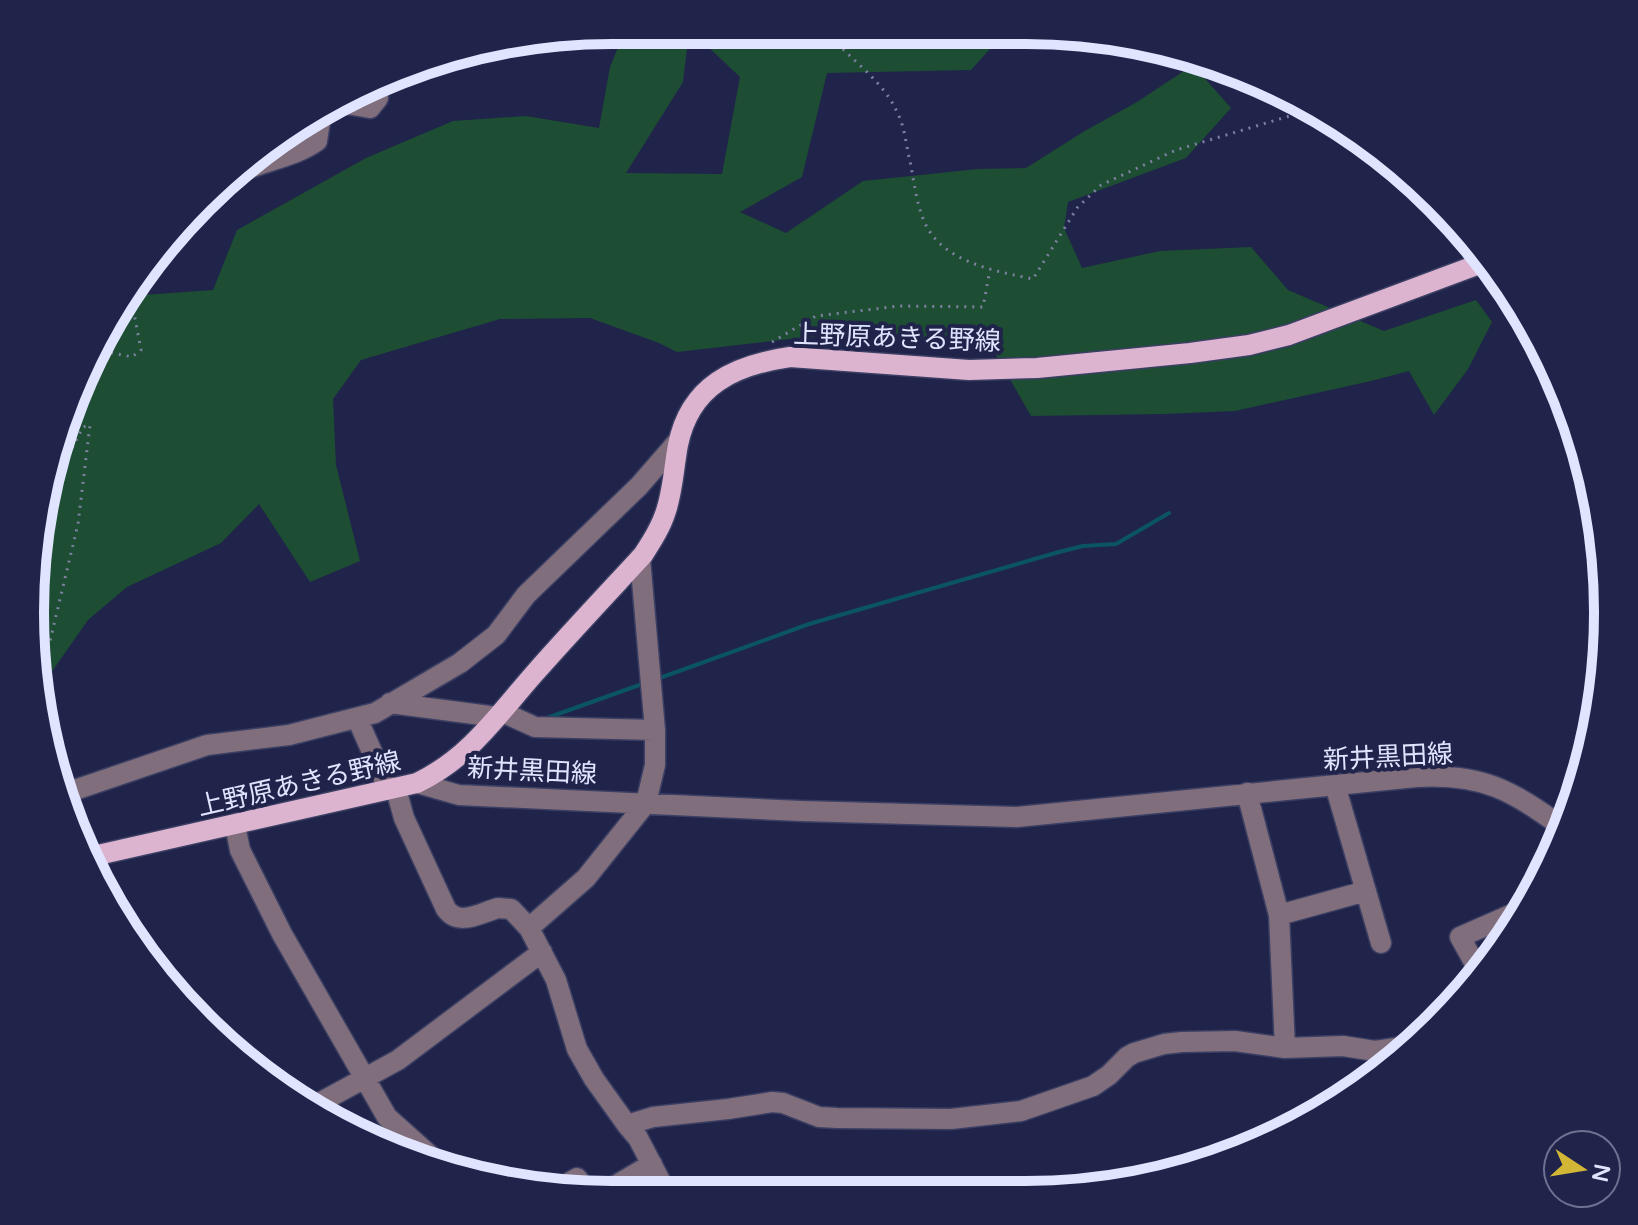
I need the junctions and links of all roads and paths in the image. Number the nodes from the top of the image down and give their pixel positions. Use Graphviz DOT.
graph roads {
  1 [pos="840,44"];
  2 [pos="378,95"];
  3 [pos="356,106"];
  4 [pos="1298,114"];
  5 [pos="319,126"];
  6 [pos="267,160"];
  7 [pos="1476,265"];
  8 [pos="990,270"];
  9 [pos="133,307"];
  10 [pos="766,345"];
  11 [pos="108,352"];
  12 [pos="679,440"];
  13 [pos="65,458"];
  14 [pos="640,558"];
  15 [pos="46,658"];
  16 [pos="390,703"];
  17 [pos="500,714"];
  18 [pos="357,718"];
  19 [pos="655,730"];
  20 [pos="417,783"];
  21 [pos="1335,785"];
  22 [pos="392,790"];
  23 [pos="73,791"];
  24 [pos="1247,793"];
  25 [pos="646,803"];
  26 [pos="1554,821"];
  27 [pos="235,825"];
  28 [pos="99,855"];
  29 [pos="1366,891"];
  30 [pos="1279,915"];
  31 [pos="1505,917"];
  32 [pos="529,928"];
  33 [pos="1381,943"];
  34 [pos="542,952"];
  35 [pos="1474,962"];
  36 [pos="1285,1048"];
  37 [pos="1390,1049"];
  38 [pos="364,1078"];
  39 [pos="322,1101"];
  40 [pos="627,1125"];
  41 [pos="421,1148"];
  42 [pos="652,1164"];
  43 [pos="623,1181"];
  44 [pos="660,1181"];
  1 -- 8 [label="path"];
  2 -- 3 [label="street"];
  4 -- 8 [label="path"];
  5 -- 6 [label="street"];
  7 -- 12 [label="main road, 上野原あきる野線"];
  8 -- 10 [label="path"];
  9 -- 11 [label="path"];
  12 -- 14 [label="main road, 上野原あきる野線"];
  12 -- 16 [label="street"];
  13 -- 15 [label="path"];
  14 -- 17 [label="main road, 上野原あきる野線"];
  14 -- 19 [label="street"];
  16 -- 17 [label="street"];
  16 -- 18 [label="street"];
  17 -- 19 [label="street"];
  17 -- 20 [label="main road, 上野原あきる野線"];
  18 -- 22 [label="street"];
  18 -- 23 [label="street"];
  19 -- 25 [label="street"];
  20 -- 22 [label="main road, 上野原あきる野線"];
  20 -- 25 [label="street, 新井黒田線"];
  21 -- 24 [label="street, 新井黒田線"];
  21 -- 26 [label="street, 新井黒田線"];
  21 -- 29 [label="street"];
  22 -- 27 [label="main road, 上野原あきる野線"];
  22 -- 32 [label="street"];
  24 -- 25 [label="street, 新井黒田線"];
  24 -- 30 [label="street"];
  25 -- 32 [label="street"];
  27 -- 28 [label="main road, 上野原あきる野線"];
  27 -- 38 [label="street"];
  29 -- 30 [label="street"];
  29 -- 33 [label="street"];
  30 -- 36 [label="street"];
  31 -- 35 [label="street"];
  32 -- 34 [label="street"];
  34 -- 38 [label="street"];
  34 -- 40 [label="street"];
  36 -- 37 [label="street"];
  36 -- 40 [label="street"];
  38 -- 39 [label="street"];
  38 -- 41 [label="street"];
  40 -- 42 [label="street"];
  42 -- 43 [label="street"];
  42 -- 44 [label="street"];
}
